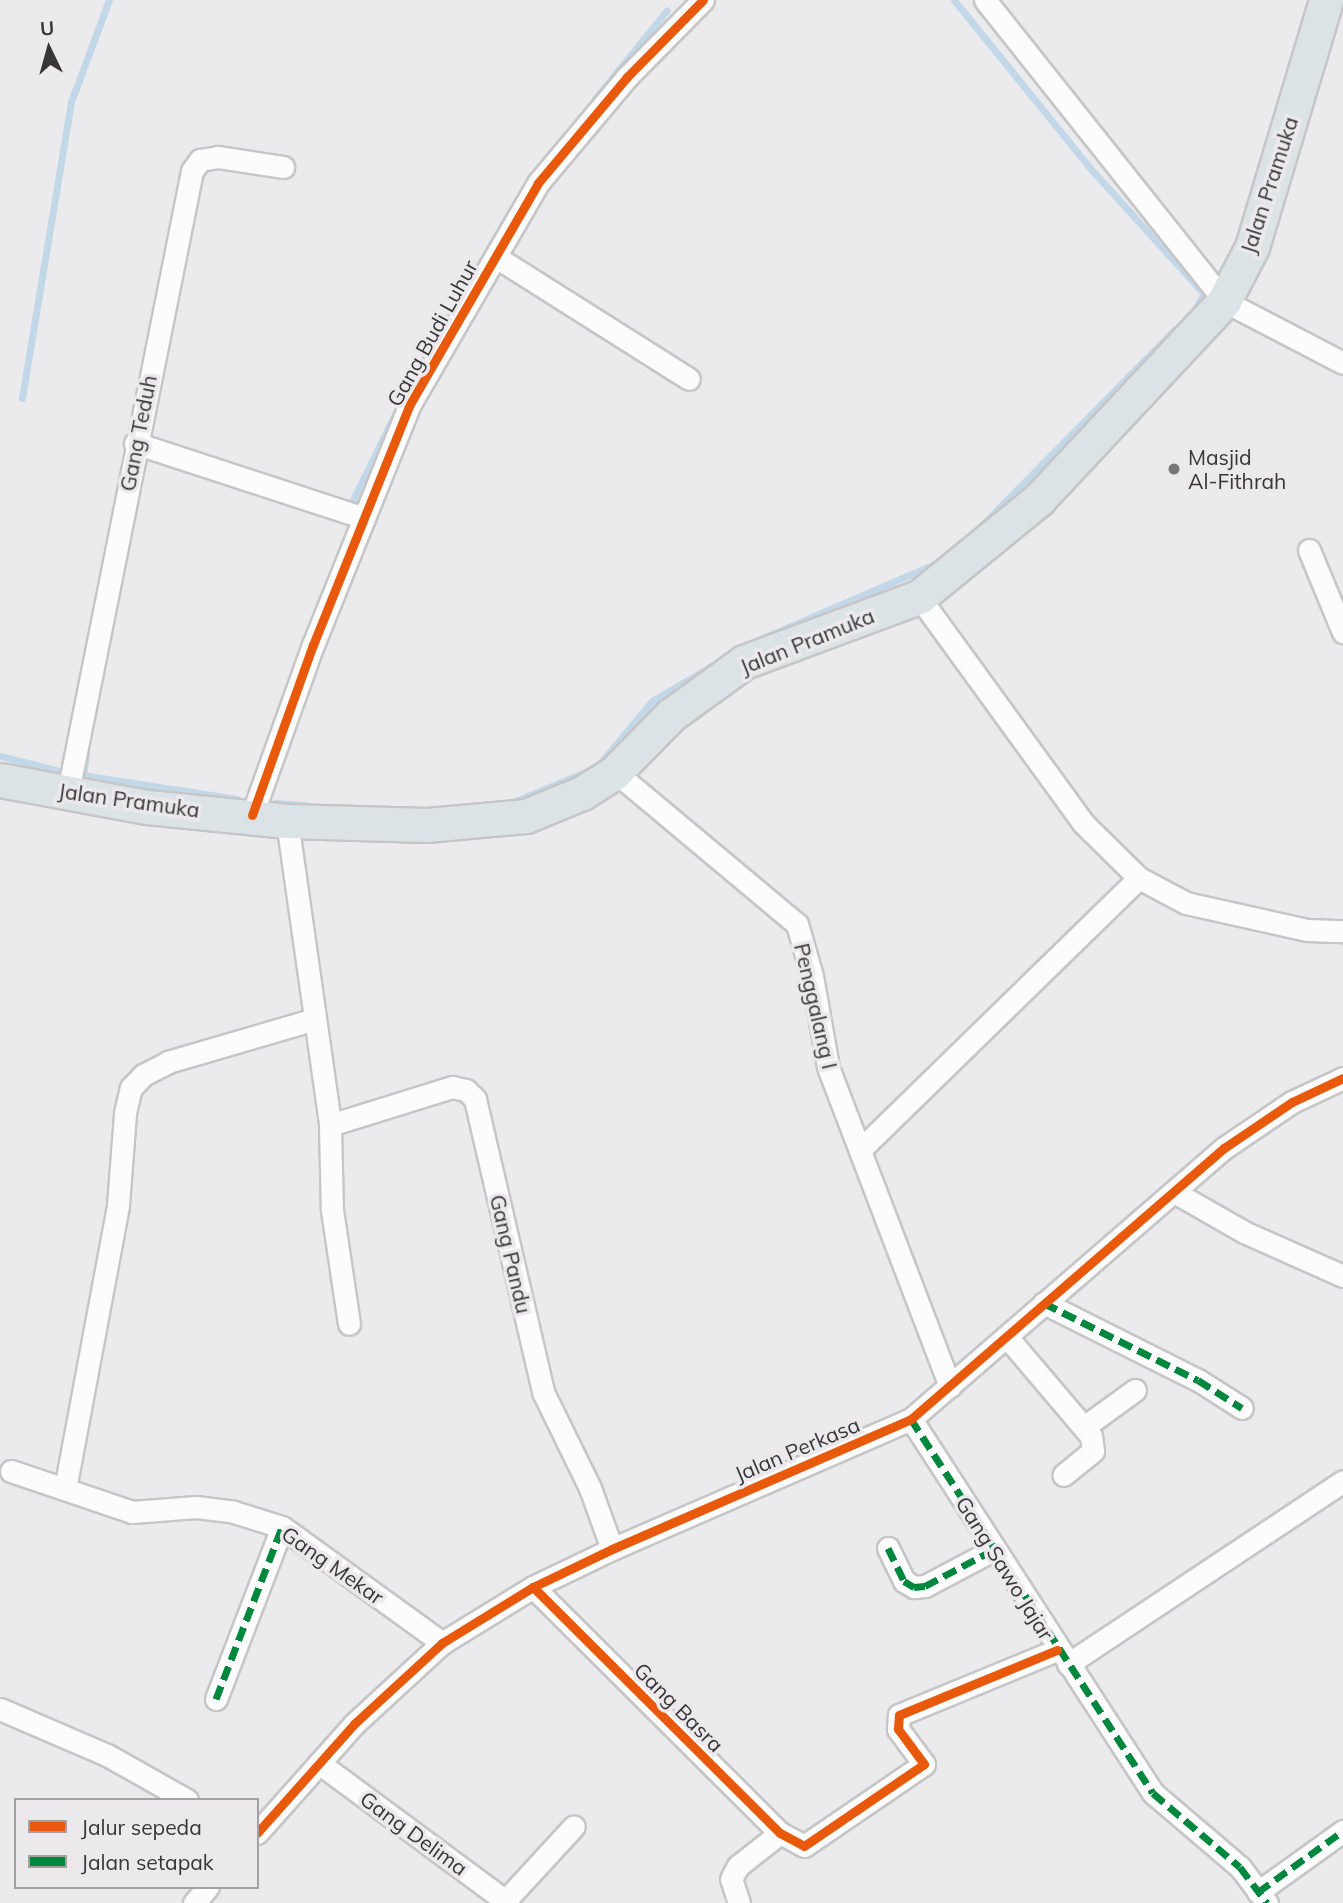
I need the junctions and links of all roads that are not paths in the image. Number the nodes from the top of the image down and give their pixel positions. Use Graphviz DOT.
graph roads {
  1 [pos="703,0"];
  2 [pos="985,0"];
  3 [pos="1326,0"];
  4 [pos="283,167"];
  5 [pos="496,257"];
  6 [pos="1224,301"];
  7 [pos="1343,363"];
  8 [pos="689,379"];
  9 [pos="135,443"];
  10 [pos="364,518"];
  11 [pos="1309,550"];
  12 [pos="919,597"];
  13 [pos="1343,632"];
  14 [pos="615,772"];
  15 [pos="1,785"];
  16 [pos="68,792"];
  17 [pos="251,815"];
  18 [pos="287,821"];
  19 [pos="1139,878"];
  20 [pos="1343,930"];
  21 [pos="315,1019"];
  22 [pos="1343,1078"];
  23 [pos="330,1125"];
  24 [pos="861,1149"];
  25 [pos="1174,1192"];
  26 [pos="1343,1276"];
  27 [pos="1044,1303"];
  28 [pos="349,1324"];
  29 [pos="1007,1337"];
  30 [pos="950,1386"];
  31 [pos="1135,1390"];
  32 [pos="1242,1408"];
  33 [pos="911,1419"];
  34 [pos="1084,1427"];
  35 [pos="11,1471"];
  36 [pos="1063,1475"];
  37 [pos="1343,1481"];
  38 [pos="65,1489"];
  39 [pos="282,1527"];
  40 [pos="888,1548"];
  41 [pos="612,1549"];
  42 [pos="993,1550"];
  43 [pos="533,1587"];
  44 [pos="442,1643"];
  45 [pos="1062,1657"];
  46 [pos="216,1699"];
  47 [pos="0,1709"];
  48 [pos="320,1763"];
  49 [pos="183,1798"];
  50 [pos="574,1826"];
  51 [pos="259,1831"];
  52 [pos="1343,1831"];
  53 [pos="780,1833"];
  54 [pos="206,1889"];
  55 [pos="1262,1897"];
  56 [pos="507,1902"];
  57 [pos="194,1903"];
  58 [pos="739,1903"];
  1 -- 5 [label="street, Gang Budi Luhur"];
  2 -- 6 [label="street"];
  3 -- 6 [label="main road, Jalan Pramuka"];
  4 -- 9 [label="street, Gang Teduh"];
  5 -- 8 [label="street"];
  5 -- 10 [label="street, Gang Budi Luhur"];
  6 -- 7 [label="street"];
  6 -- 12 [label="main road, Jalan Pramuka"];
  9 -- 10 [label="street"];
  9 -- 16 [label="street, Gang Teduh"];
  10 -- 17 [label="street, Gang Budi Luhur"];
  11 -- 13 [label="street"];
  12 -- 14 [label="main road, Jalan Pramuka"];
  12 -- 19 [label="street"];
  14 -- 18 [label="main road, Jalan Pramuka"];
  14 -- 24 [label="street, Penggalang I"];
  15 -- 16 [label="main road, Jalan Pramuka"];
  16 -- 17 [label="main road, Jalan Pramuka"];
  17 -- 18 [label="main road, Jalan Pramuka"];
  18 -- 21 [label="street"];
  19 -- 20 [label="street"];
  19 -- 24 [label="street"];
  21 -- 23 [label="street"];
  21 -- 38 [label="street"];
  22 -- 25 [label="street, Jalan Perkasa"];
  23 -- 28 [label="street"];
  23 -- 41 [label="street, Gang Pandu"];
  24 -- 30 [label="street, Penggalang I"];
  25 -- 26 [label="street"];
  25 -- 27 [label="street, Jalan Perkasa"];
  27 -- 29 [label="street, Jalan Perkasa"];
  27 -- 32 [label="street"];
  29 -- 30 [label="street, Jalan Perkasa"];
  29 -- 34 [label="street"];
  30 -- 33 [label="street, Jalan Perkasa"];
  31 -- 34 [label="street"];
  33 -- 41 [label="street, Jalan Perkasa"];
  33 -- 42 [label="street, Gang Sawo Jajar"];
  34 -- 36 [label="street"];
  35 -- 38 [label="street, Gang Mekar"];
  37 -- 45 [label="street"];
  38 -- 39 [label="street, Gang Mekar"];
  39 -- 44 [label="street, Gang Mekar"];
  39 -- 46 [label="street"];
  40 -- 42 [label="street"];
  41 -- 43 [label="street, Jalan Perkasa"];
  42 -- 45 [label="street, Gang Sawo Jajar"];
  43 -- 44 [label="street, Jalan Perkasa"];
  43 -- 53 [label="street, Gang Basra"];
  44 -- 48 [label="street, Jalan Perkasa"];
  45 -- 53 [label="street, Gang Basra"];
  45 -- 55 [label="street, Gang Sawo Jajar"];
  47 -- 49 [label="street"];
  48 -- 51 [label="street, Jalan Perkasa"];
  48 -- 56 [label="street, Gang Delima"];
  50 -- 56 [label="street"];
  52 -- 55 [label="street"];
  53 -- 58 [label="street"];
  54 -- 57 [label="street"];
}
